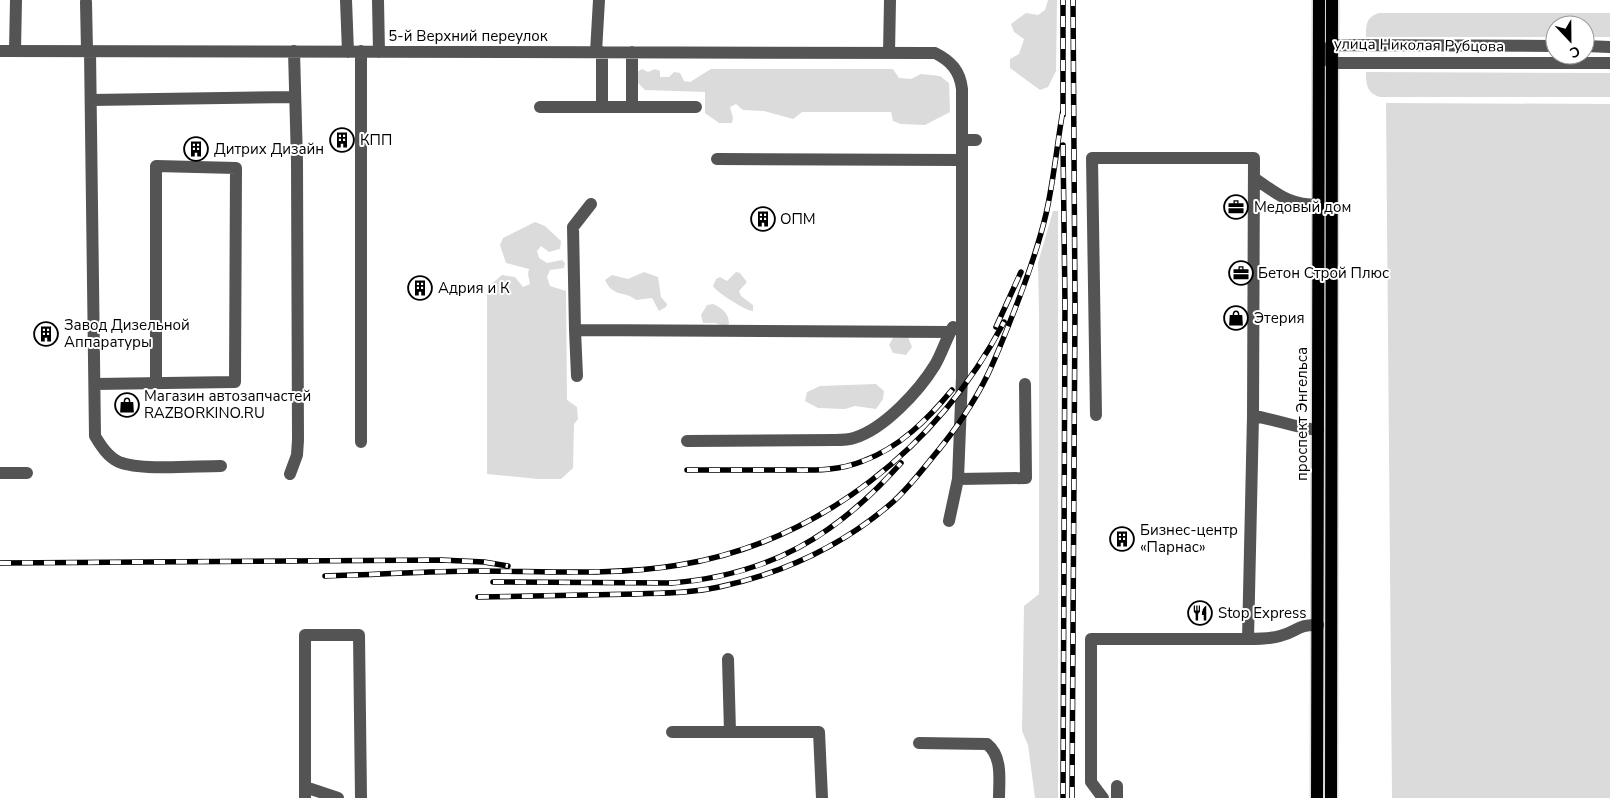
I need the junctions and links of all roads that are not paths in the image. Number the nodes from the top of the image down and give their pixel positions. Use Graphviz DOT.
graph roads {
  1 [pos="16,0"];
  2 [pos="346,0"];
  3 [pos="378,0"];
  4 [pos="599,0"];
  5 [pos="890,0"];
  6 [pos="1319,0"];
  7 [pos="1332,0"];
  8 [pos="86,2"];
  9 [pos="1332,45"];
  10 [pos="1545,46"];
  11 [pos="1595,46"];
  12 [pos="1610,46"];
  13 [pos="0,51"];
  14 [pos="15,51"];
  15 [pos="88,51"];
  16 [pos="294,52"];
  17 [pos="355,52"];
  18 [pos="379,52"];
  19 [pos="599,52"];
  20 [pos="632,52"];
  21 [pos="889,52"];
  22 [pos="1319,55"];
  23 [pos="1332,63"];
  24 [pos="1610,63"];
  25 [pos="294,97"];
  26 [pos="91,100"];
  27 [pos="540,107"];
  28 [pos="602,107"];
  29 [pos="632,107"];
  30 [pos="696,107"];
  31 [pos="962,140"];
  32 [pos="976,140"];
  33 [pos="717,159"];
  34 [pos="962,160"];
  35 [pos="1254,178"];
  36 [pos="591,204"];
  37 [pos="1318,205"];
  38 [pos="963,306"];
  39 [pos="575,330"];
  40 [pos="950,332"];
  41 [pos="576,376"];
  42 [pos="156,383"];
  43 [pos="95,384"];
  44 [pos="1025,384"];
  45 [pos="1096,415"];
  46 [pos="1253,416"];
  47 [pos="1318,430"];
  48 [pos="687,441"];
  49 [pos="362,442"];
  50 [pos="221,466"];
  51 [pos="0,473"];
  52 [pos="27,473"];
  53 [pos="290,474"];
  54 [pos="958,479"];
  55 [pos="950,521"];
  56 [pos="1318,625"];
  57 [pos="1248,640"];
  58 [pos="728,659"];
  59 [pos="672,732"];
  60 [pos="730,732"];
  61 [pos="919,743"];
  62 [pos="305,792"];
  63 [pos="338,798"];
  64 [pos="361,798"];
  65 [pos="822,798"];
  66 [pos="999,798"];
  67 [pos="1103,798"];
  68 [pos="1317,798"];
  69 [pos="1331,798"];
  1 -- 14 [label="street"];
  2 -- 17 [label="street"];
  3 -- 18 [label="street"];
  4 -- 19 [label="street"];
  5 -- 21 [label="street"];
  6 -- 22 [label="main road, проспект Энгельса"];
  7 -- 9 [label="main road, проспект Энгельса"];
  8 -- 15 [label="street"];
  9 -- 10 [label="street, улица Николая Рубцова"];
  9 -- 22 [label="street, улица Николая Рубцова"];
  9 -- 23 [label="main road, проспект Энгельса"];
  11 -- 12 [label="street"];
  13 -- 14 [label="street, 5-й Верхний переулок"];
  14 -- 15 [label="street, 5-й Верхний переулок"];
  15 -- 16 [label="street, 5-й Верхний переулок"];
  15 -- 26 [label="street"];
  16 -- 17 [label="street, 5-й Верхний переулок"];
  16 -- 25 [label="street"];
  17 -- 18 [label="street, 5-й Верхний переулок"];
  17 -- 49 [label="street"];
  18 -- 19 [label="street, 5-й Верхний переулок"];
  19 -- 20 [label="street, 5-й Верхний переулок"];
  19 -- 28 [label="street"];
  20 -- 21 [label="street, 5-й Верхний переулок"];
  20 -- 29 [label="street"];
  21 -- 31 [label="street, 5-й Верхний переулок"];
  22 -- 23 [label="street, улица Николая Рубцова"];
  22 -- 37 [label="main road, проспект Энгельса"];
  23 -- 24 [label="street, улица Николая Рубцова"];
  23 -- 69 [label="main road, проспект Энгельса"];
  25 -- 26 [label="street"];
  25 -- 53 [label="street"];
  26 -- 43 [label="street"];
  27 -- 28 [label="street"];
  28 -- 29 [label="street"];
  29 -- 30 [label="street"];
  31 -- 32 [label="street"];
  31 -- 34 [label="street"];
  33 -- 34 [label="street"];
  34 -- 38 [label="street"];
  35 -- 37 [label="street"];
  35 -- 45 [label="street"];
  35 -- 46 [label="street"];
  36 -- 39 [label="street"];
  37 -- 47 [label="main road, проспект Энгельса"];
  38 -- 40 [label="street"];
  38 -- 54 [label="street"];
  39 -- 40 [label="street"];
  39 -- 41 [label="street"];
  40 -- 48 [label="street"];
  42 -- 42 [label="street"];
  42 -- 43 [label="street"];
  43 -- 50 [label="street"];
  44 -- 54 [label="street"];
  46 -- 47 [label="street"];
  46 -- 57 [label="street"];
  47 -- 56 [label="main road, проспект Энгельса"];
  51 -- 52 [label="street"];
  54 -- 55 [label="street"];
  56 -- 57 [label="street"];
  56 -- 68 [label="main road, проспект Энгельса"];
  57 -- 67 [label="street"];
  58 -- 60 [label="street"];
  59 -- 60 [label="street"];
  60 -- 65 [label="street"];
  61 -- 66 [label="street"];
  62 -- 63 [label="street"];
  62 -- 64 [label="street"];
}
